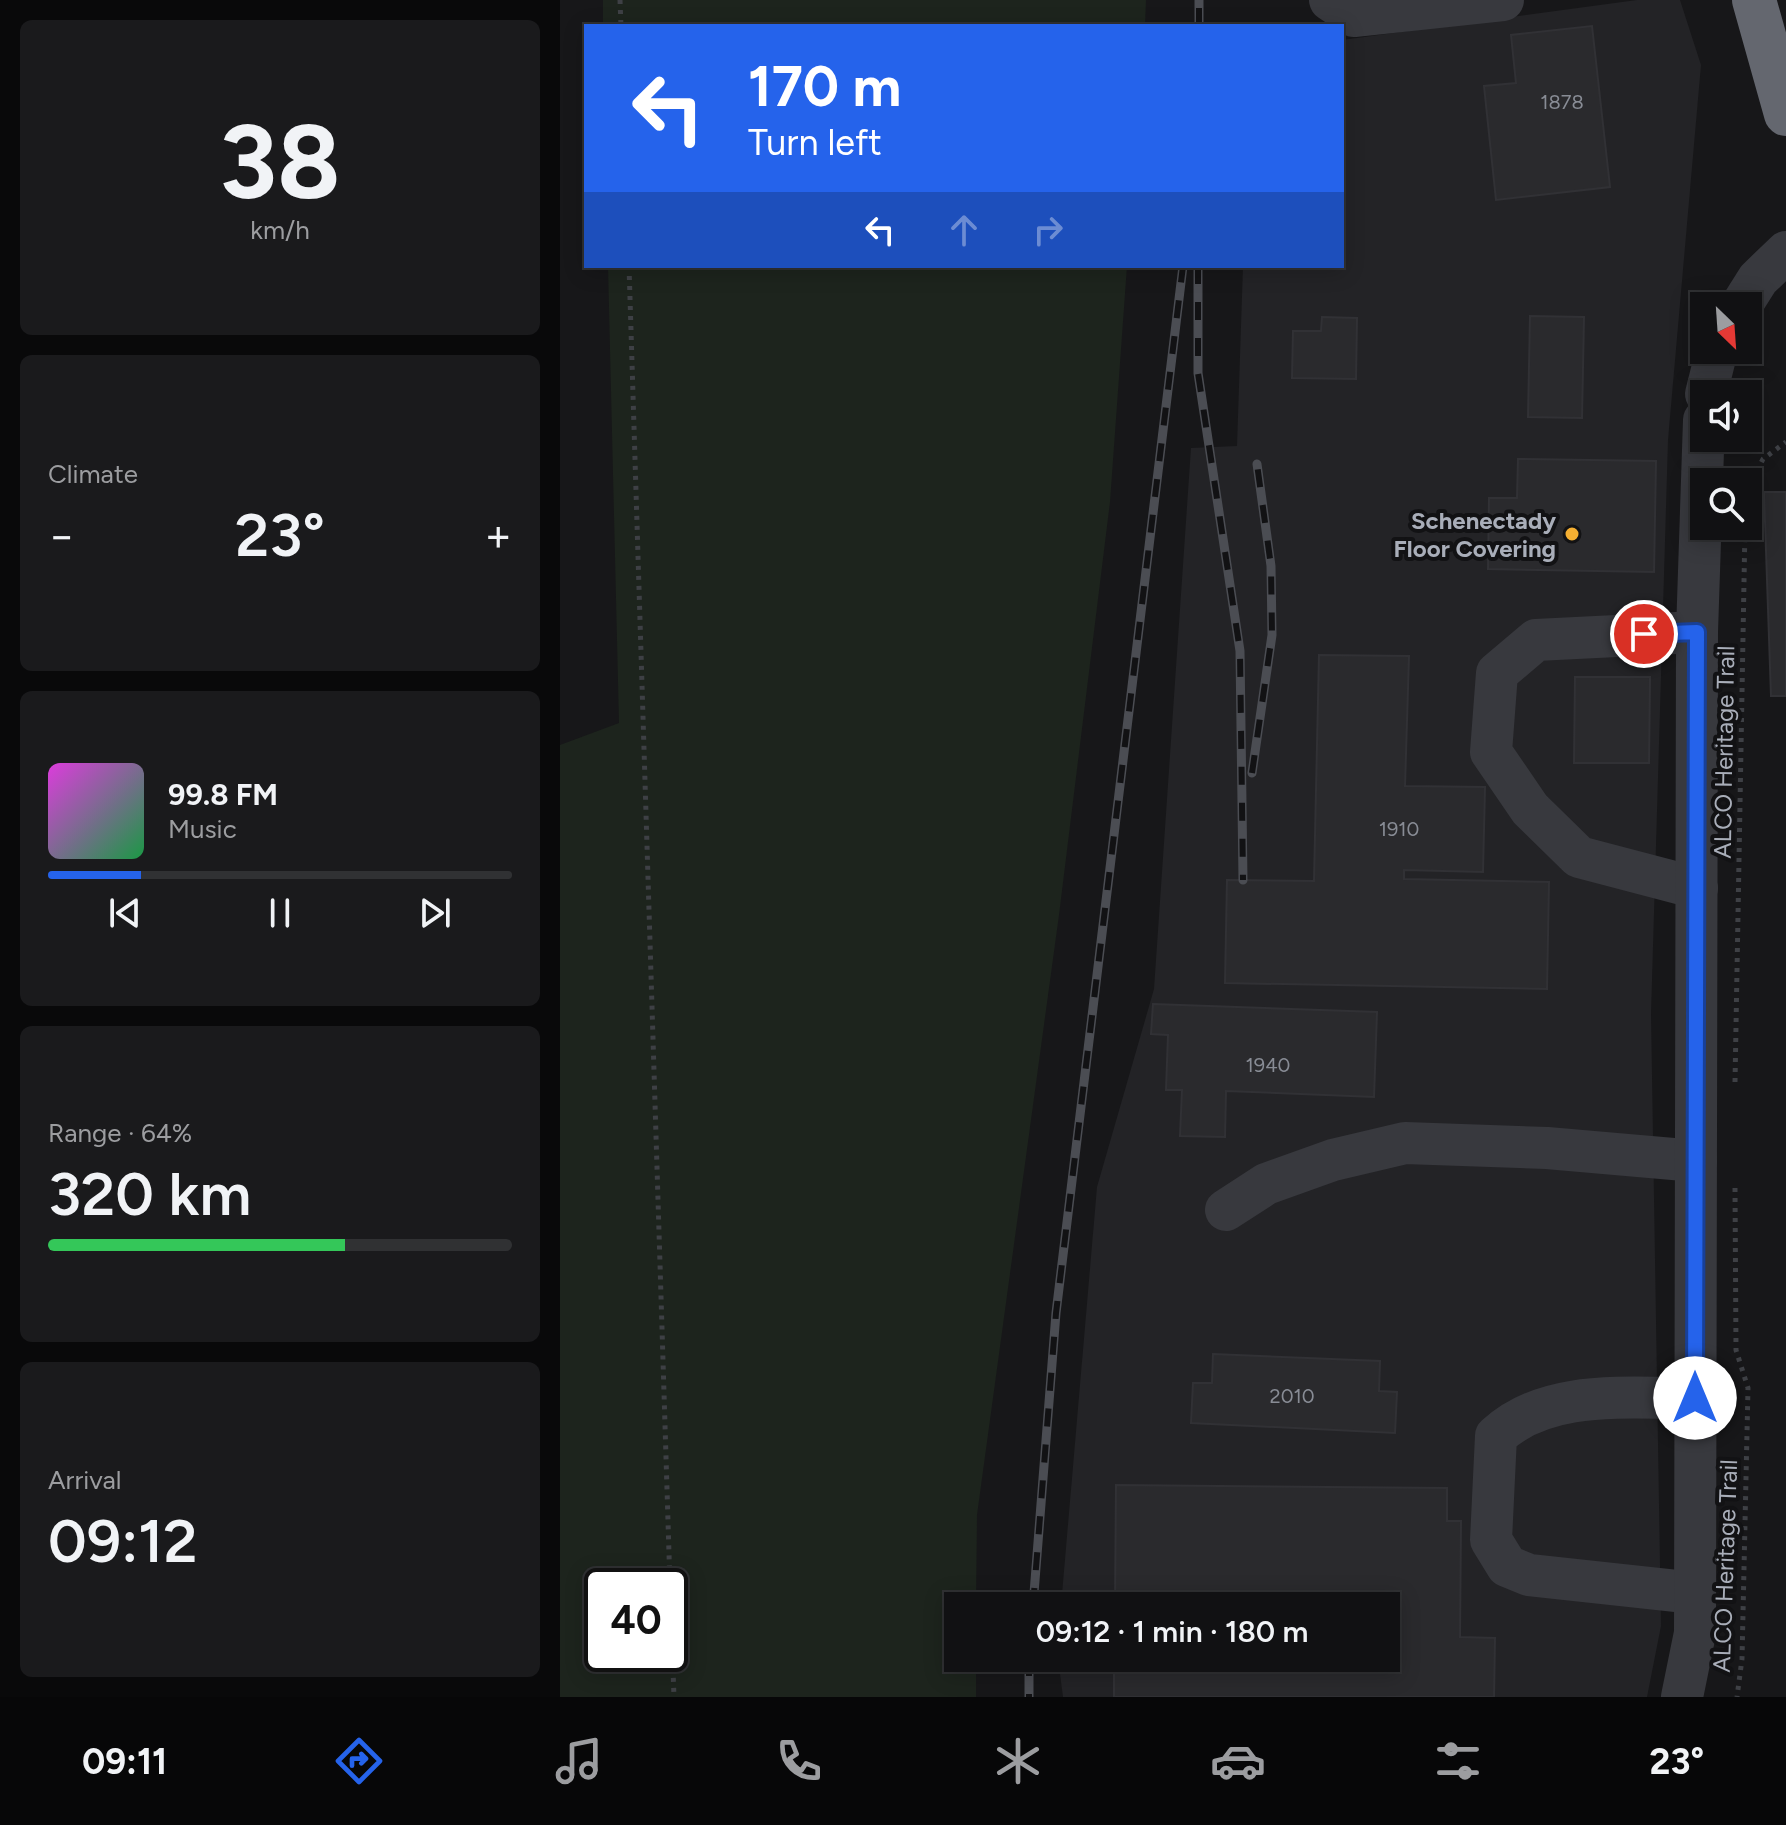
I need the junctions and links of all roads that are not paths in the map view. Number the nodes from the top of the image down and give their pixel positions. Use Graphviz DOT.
graph roads {
  1 [pos="1330,0"];
  2 [pos="1503,0"];
  3 [pos="1754,0"];
  4 [pos="1786,114"];
  5 [pos="1786,252"];
  6 [pos="1750,292"];
  7 [pos="1703,452"];
  8 [pos="1697,632"];
  9 [pos="1697,888"];
  10 [pos="1696,1161"];
  11 [pos="1226,1210"];
  12 [pos="1695,1398"];
  13 [pos="1695,1593"];
  14 [pos="1682,1697"];
  1 -- 2 [label="street"];
  3 -- 4 [label="highway"];
  5 -- 6 [label="street"];
  7 -- 8 [label="street"];
  8 -- 9 [label="street"];
  8 -- 9 [label="street"];
  9 -- 10 [label="street"];
  10 -- 11 [label="street"];
  10 -- 12 [label="street"];
  12 -- 13 [label="street"];
  12 -- 13 [label="street"];
  13 -- 14 [label="street"];
}
